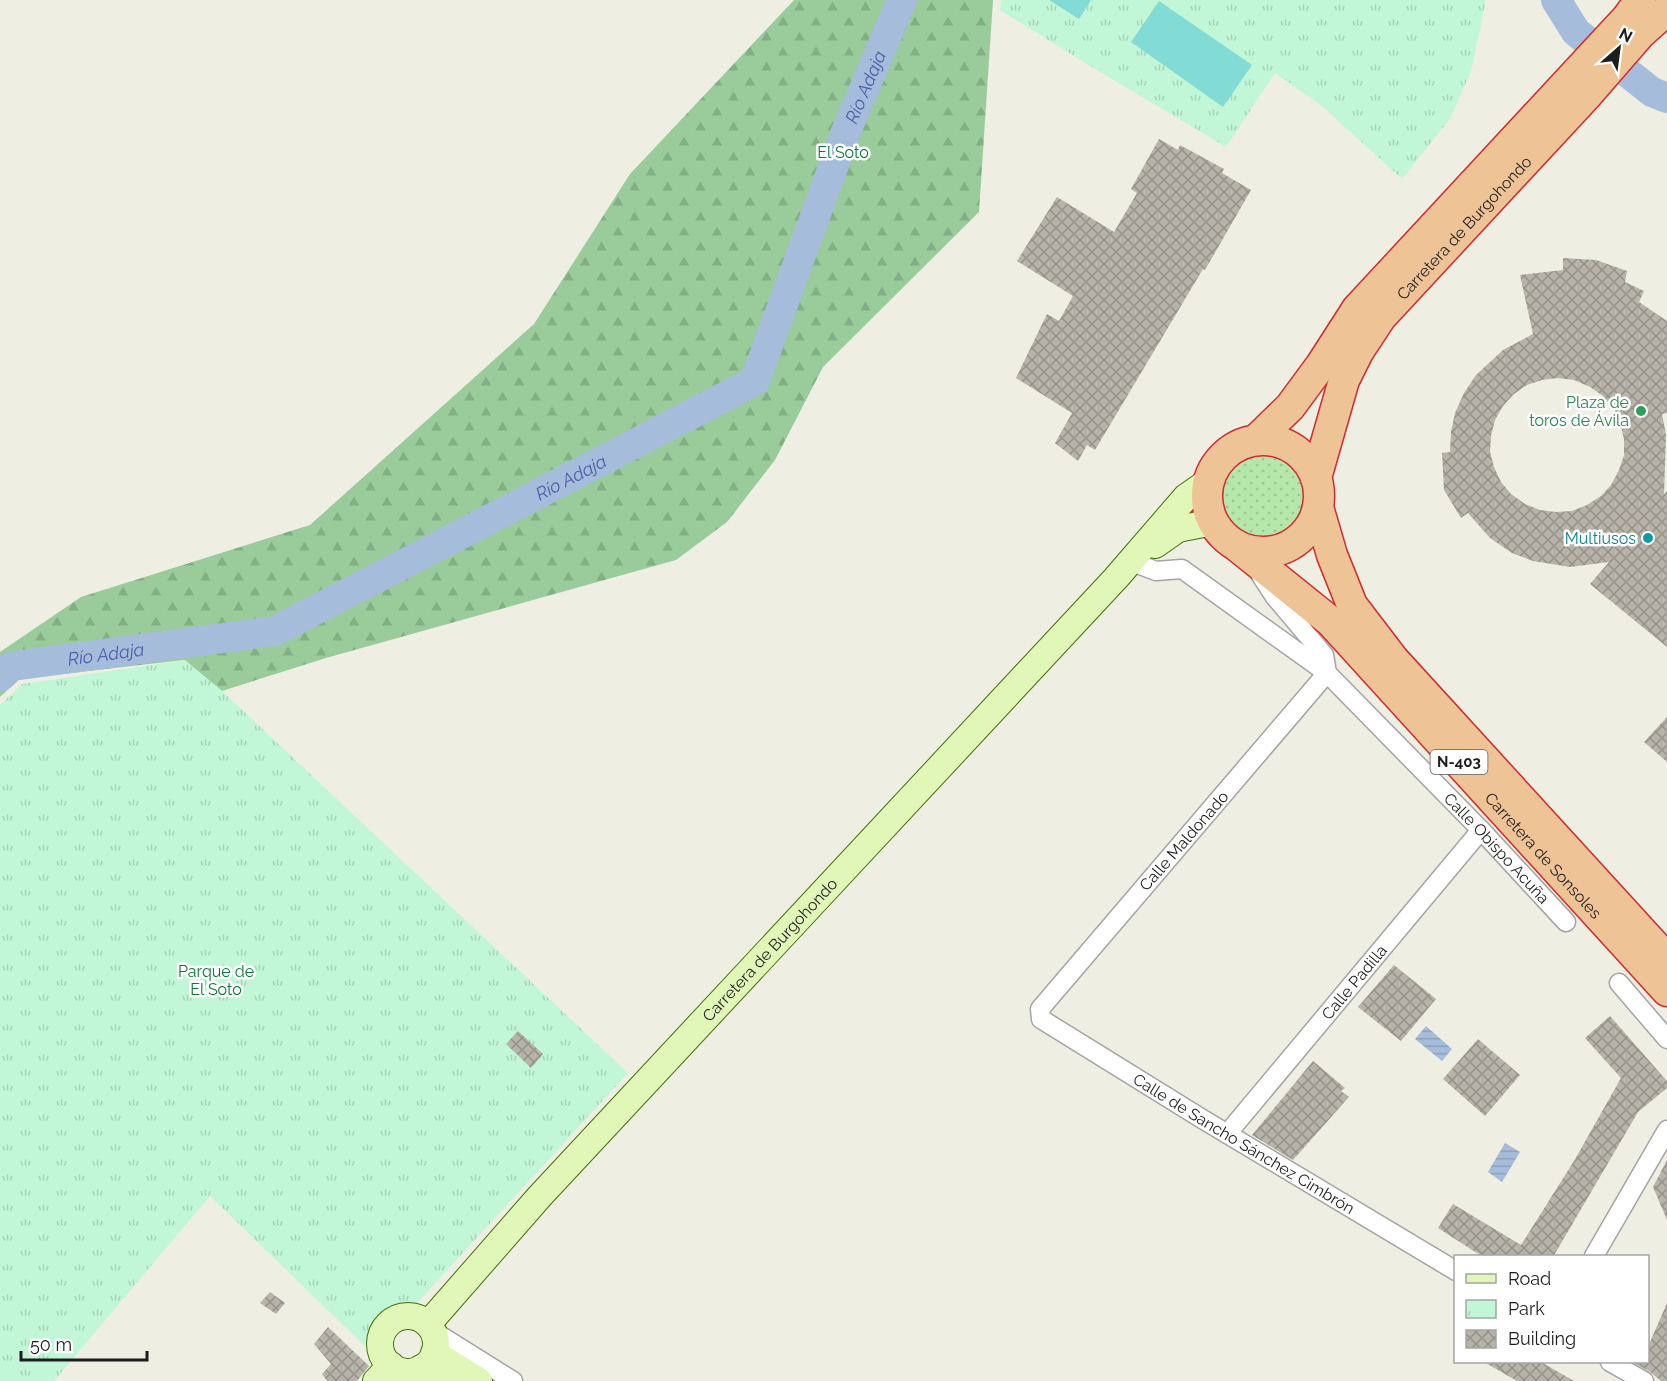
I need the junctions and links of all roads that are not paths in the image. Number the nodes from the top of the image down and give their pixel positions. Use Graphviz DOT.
graph roads {
  1 [pos="1667,10"];
  2 [pos="1636,17"];
  3 [pos="1581,84"];
  4 [pos="1256,440"];
  5 [pos="1209,481"];
  6 [pos="1317,492"];
  7 [pos="1213,522"];
  8 [pos="1242,550"];
  9 [pos="1126,571"];
  10 [pos="1328,673"];
  11 [pos="1482,830"];
  12 [pos="1566,922"];
  13 [pos="1667,959"];
  14 [pos="1619,983"];
  15 [pos="1667,991"];
  16 [pos="1040,1009"];
  17 [pos="1667,1039"];
  18 [pos="1667,1130"];
  19 [pos="1227,1134"];
  20 [pos="1595,1255"];
  21 [pos="1454,1270"];
  22 [pos="429,1344"];
  23 [pos="1612,1363"];
  24 [pos="383,1373"];
  25 [pos="445,1381"];
  26 [pos="479,1381"];
  27 [pos="513,1381"];
  28 [pos="1644,1381"];
  1 -- 2 [label="highway, Carretera de Burgohondo"];
  2 -- 3 [label="highway, Carretera de Burgohondo"];
  3 -- 4 [label="highway, Carretera de Burgohondo"];
  3 -- 6 [label="highway, Carretera de Burgohondo"];
  4 -- 5 [label="highway"];
  4 -- 6 [label="highway, N-403"];
  5 -- 7 [label="highway"];
  5 -- 9 [label="main road, Carretera de Burgohondo"];
  6 -- 8 [label="highway"];
  6 -- 13 [label="highway, Carretera de Sonsoles / N-403"];
  7 -- 8 [label="highway, N-403"];
  7 -- 9 [label="main road, Carretera de Burgohondo"];
  8 -- 10 [label="street, Calle Obispo Acuña"];
  8 -- 15 [label="highway, Carretera de Sonsoles / N-403"];
  9 -- 10 [label="street, Calle Obispo Acuña"];
  9 -- 22 [label="main road, Carretera de Burgohondo"];
  10 -- 11 [label="street, Calle Obispo Acuña"];
  10 -- 16 [label="street, Calle Maldonado"];
  11 -- 12 [label="street, Calle Obispo Acuña"];
  11 -- 19 [label="street, Calle Padilla"];
  14 -- 17 [label="street"];
  16 -- 19 [label="street, Calle de Sancho Sánchez Cimbrón"];
  18 -- 20 [label="street"];
  19 -- 21 [label="street, Calle de Sancho Sánchez Cimbrón"];
  22 -- 24 [label="main road"];
  22 -- 24 [label="main road"];
  22 -- 25 [label="main road"];
  22 -- 26 [label="main road"];
  22 -- 27 [label="street"];
  23 -- 28 [label="street"];
}
